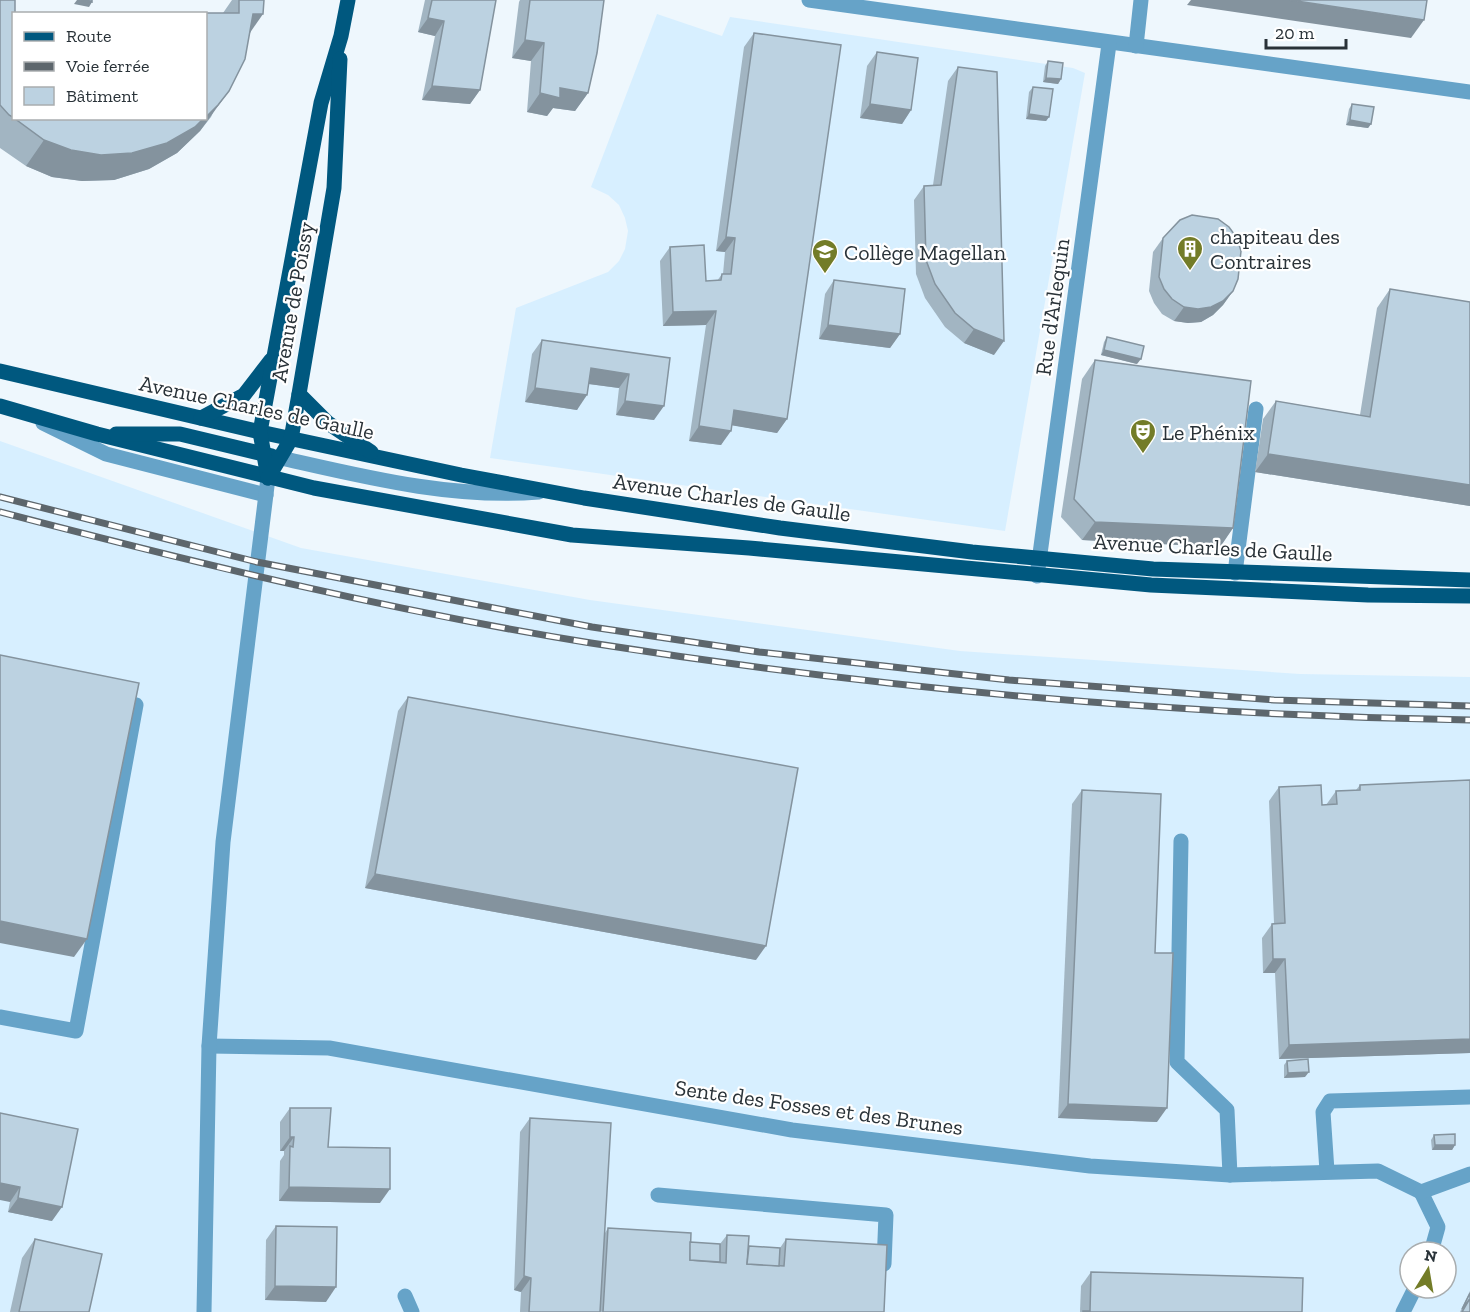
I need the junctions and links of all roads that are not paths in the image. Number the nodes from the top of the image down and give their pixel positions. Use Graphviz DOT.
graph roads {
  1 [pos="348,0"];
  2 [pos="809,0"];
  3 [pos="1140,6"];
  4 [pos="341,36"];
  5 [pos="1109,44"];
  6 [pos="1136,46"];
  7 [pos="1470,92"];
  8 [pos="274,355"];
  9 [pos="0,371"];
  10 [pos="299,394"];
  11 [pos="0,406"];
  12 [pos="1256,409"];
  13 [pos="19,411"];
  14 [pos="201,418"];
  15 [pos="260,432"];
  16 [pos="97,434"];
  17 [pos="291,440"];
  18 [pos="263,454"];
  19 [pos="379,456"];
  20 [pos="281,458"];
  21 [pos="268,478"];
  22 [pos="545,491"];
  23 [pos="266,495"];
  24 [pos="1038,559"];
  25 [pos="1235,573"];
  26 [pos="1037,576"];
  27 [pos="1470,580"];
  28 [pos="1470,596"];
  29 [pos="136,705"];
  30 [pos="1181,841"];
  31 [pos="0,1017"];
  32 [pos="209,1046"];
  33 [pos="1470,1097"];
  34 [pos="1327,1171"];
  35 [pos="1470,1174"];
  36 [pos="1230,1175"];
  37 [pos="1421,1192"];
  38 [pos="658,1195"];
  39 [pos="1434,1240"];
  40 [pos="883,1280"];
  41 [pos="405,1296"];
  42 [pos="204,1312"];
  43 [pos="412,1312"];
  1 -- 4 [label="main road, Avenue de Poissy"];
  2 -- 5 [label="street"];
  3 -- 6 [label="street"];
  4 -- 8 [label="main road, Avenue de Poissy"];
  4 -- 10 [label="main road, Avenue de Poissy"];
  5 -- 6 [label="street"];
  5 -- 24 [label="street, Rue d'Arlequin"];
  6 -- 7 [label="street"];
  8 -- 14 [label="main road"];
  8 -- 15 [label="main road, Avenue de Poissy"];
  9 -- 14 [label="main road, Avenue Charles de Gaulle"];
  10 -- 17 [label="main road, Avenue de Poissy"];
  10 -- 19 [label="main road"];
  11 -- 13 [label="main road, Avenue Charles de Gaulle"];
  12 -- 25 [label="street"];
  13 -- 16 [label="main road, Avenue Charles de Gaulle"];
  13 -- 23 [label="street"];
  14 -- 15 [label="main road, Avenue Charles de Gaulle"];
  15 -- 17 [label="main road, Avenue Charles de Gaulle"];
  15 -- 18 [label="main road, Avenue de Poissy"];
  16 -- 18 [label="main road"];
  16 -- 21 [label="main road, Avenue Charles de Gaulle"];
  17 -- 19 [label="main road, Avenue Charles de Gaulle"];
  17 -- 20 [label="main road, Avenue de Poissy"];
  18 -- 20 [label="main road"];
  18 -- 21 [label="main road, Avenue de Poissy"];
  19 -- 22 [label="main road, Avenue Charles de Gaulle"];
  20 -- 21 [label="main road, Avenue de Poissy"];
  20 -- 22 [label="street"];
  21 -- 23 [label="street"];
  21 -- 26 [label="main road, Avenue Charles de Gaulle"];
  22 -- 24 [label="main road, Avenue Charles de Gaulle"];
  23 -- 32 [label="street"];
  24 -- 25 [label="main road, Avenue Charles de Gaulle"];
  24 -- 26 [label="street, Rue d'Arlequin"];
  25 -- 27 [label="main road, Avenue Charles de Gaulle"];
  26 -- 28 [label="main road, Avenue Charles de Gaulle"];
  29 -- 31 [label="street"];
  30 -- 36 [label="street"];
  32 -- 36 [label="street, Sente des Fosses et des Brunes"];
  32 -- 42 [label="street"];
  33 -- 34 [label="street"];
  34 -- 36 [label="street, Sente des Fosses et des Brunes"];
  34 -- 37 [label="street, Sente des Fosses et des Brunes"];
  35 -- 37 [label="street"];
  37 -- 39 [label="street"];
  38 -- 40 [label="street"];
  41 -- 43 [label="street"];
}
